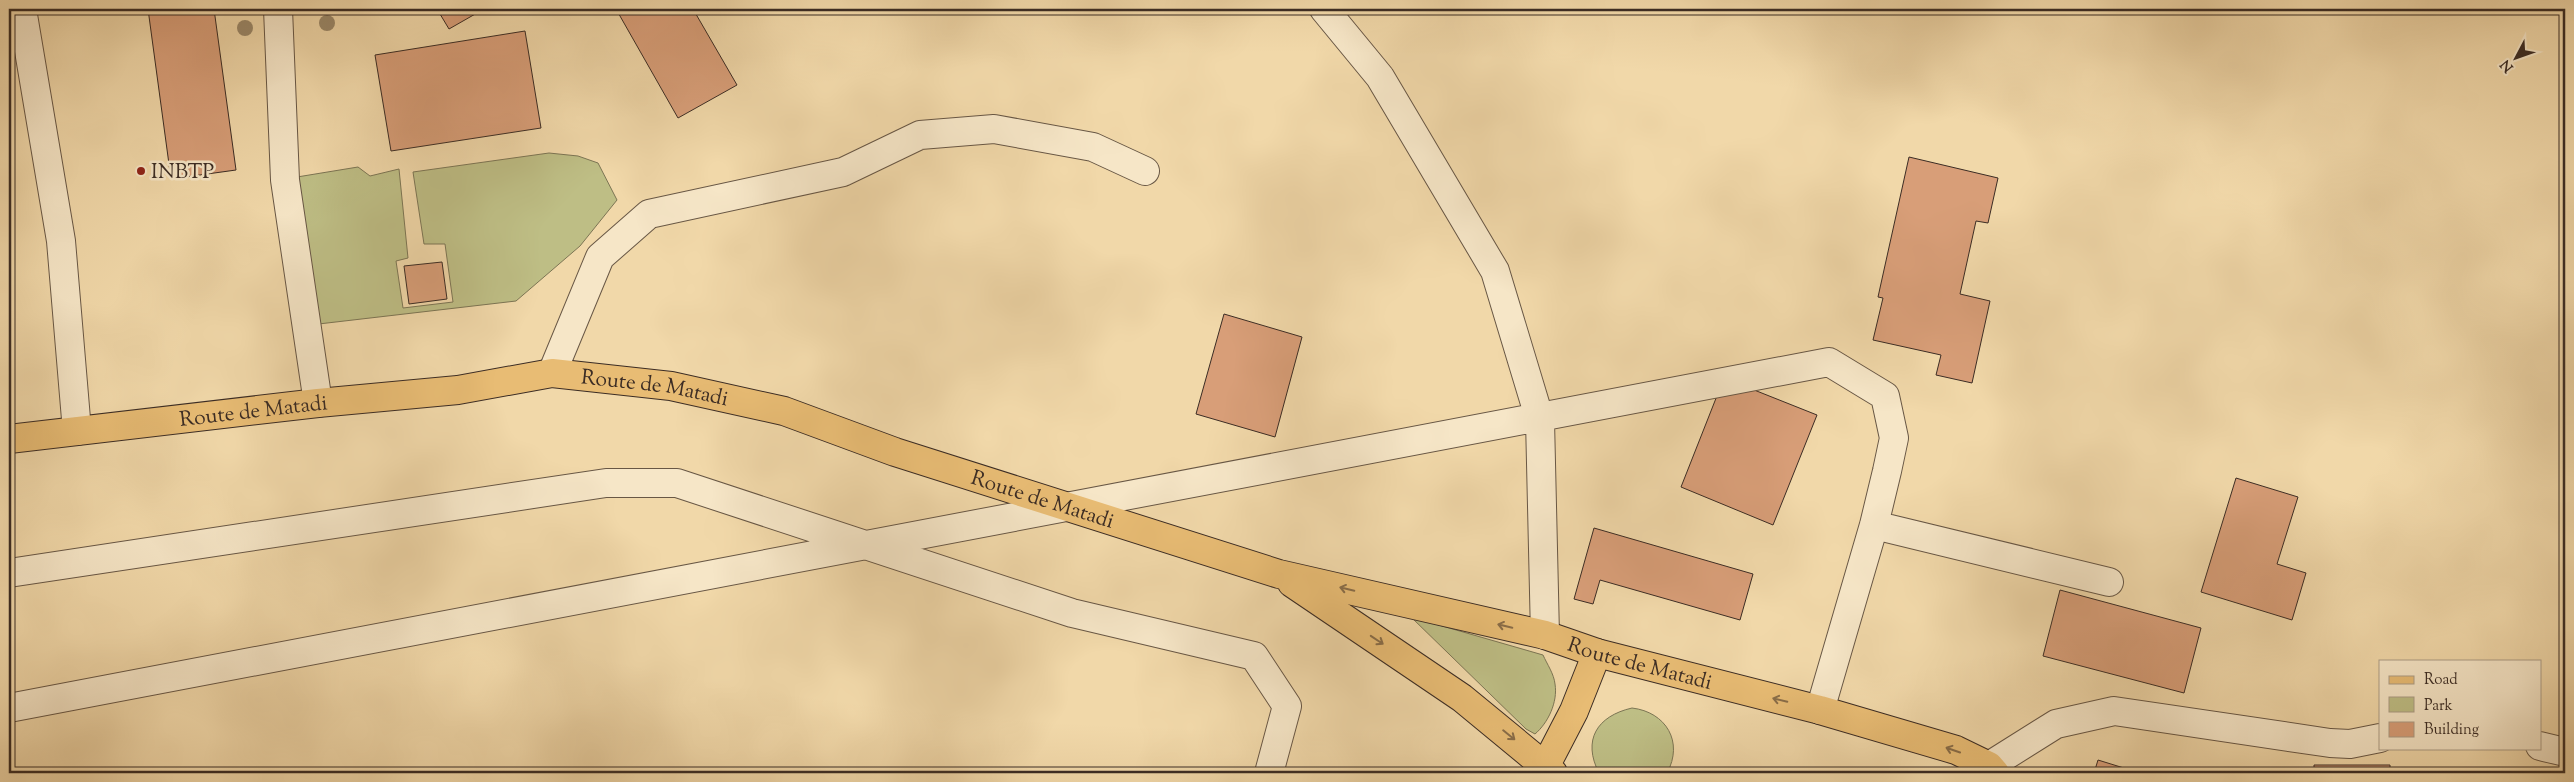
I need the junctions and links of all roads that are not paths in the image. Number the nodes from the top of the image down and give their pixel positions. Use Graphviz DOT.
graph roads {
  1 [pos="22,9"];
  2 [pos="278,9"];
  3 [pos="1324,9"];
  4 [pos="1145,171"];
  5 [pos="552,373"];
  6 [pos="318,403"];
  7 [pos="76,431"];
  8 [pos="9,439"];
  9 [pos="1874,525"];
  10 [pos="9,573"];
  11 [pos="1279,574"];
  12 [pos="2109,582"];
  13 [pos="1545,635"];
  14 [pos="1596,653"];
  15 [pos="9,708"];
  16 [pos="1820,710"];
  17 [pos="2379,738"];
  18 [pos="2542,746"];
  19 [pos="2565,752"];
  20 [pos="1550,769"];
  21 [pos="1992,770"];
  22 [pos="1269,773"];
  1 -- 7 [label="street"];
  2 -- 6 [label="street"];
  3 -- 13 [label="street"];
  4 -- 5 [label="street"];
  5 -- 6 [label="main road, Route de Matadi"];
  5 -- 11 [label="main road, Route de Matadi"];
  6 -- 7 [label="main road, Route de Matadi"];
  7 -- 8 [label="main road, Route de Matadi"];
  9 -- 12 [label="street"];
  9 -- 15 [label="street"];
  9 -- 16 [label="street"];
  10 -- 22 [label="street"];
  13 -- 11 [label="main road, Route de Matadi, one-way"];
  11 -- 20 [label="main road, Route de Matadi, one-way"];
  13 -- 14 [label="main road, Route de Matadi"];
  16 -- 14 [label="main road, Route de Matadi, one-way"];
  14 -- 20 [label="main road"];
  21 -- 16 [label="main road, Route de Matadi, one-way"];
  17 -- 21 [label="street"];
  18 -- 19 [label="street"];
}
